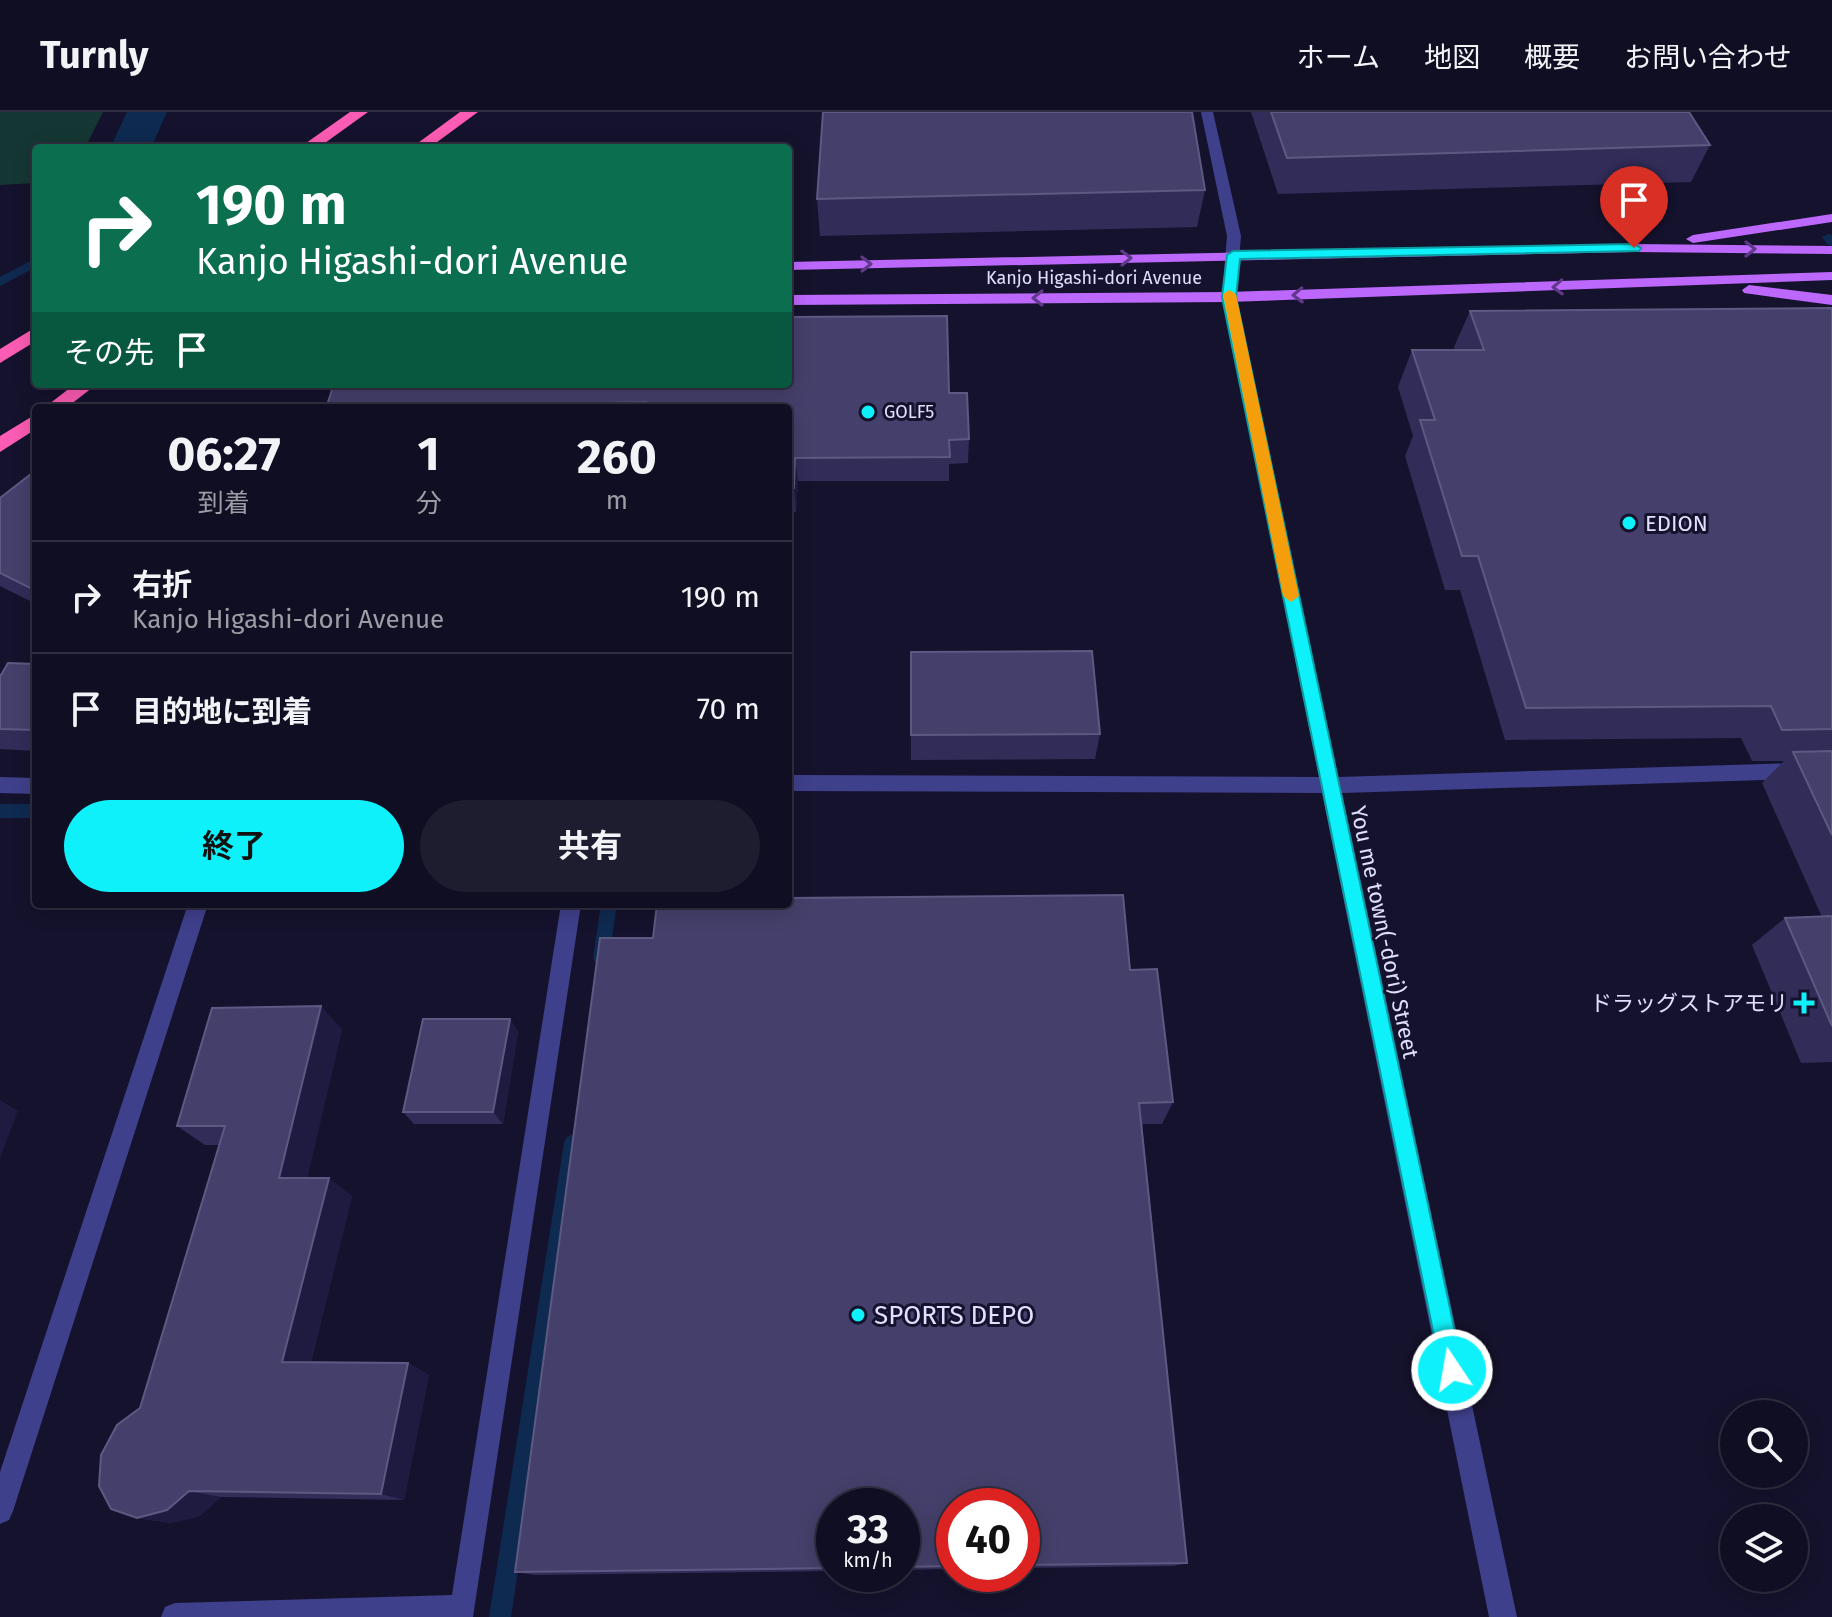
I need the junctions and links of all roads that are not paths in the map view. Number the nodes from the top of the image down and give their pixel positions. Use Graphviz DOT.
graph roads {
  1 [pos="360,112"];
  2 [pos="470,112"];
  3 [pos="491,112"];
  4 [pos="1207,112"];
  5 [pos="313,144"];
  6 [pos="425,144"];
  7 [pos="447,144"];
  8 [pos="1832,218"];
  9 [pos="1634,248"];
  10 [pos="1832,250"];
  11 [pos="1233,255"];
  12 [pos="792,266"];
  13 [pos="1832,276"];
  14 [pos="1692,283"];
  15 [pos="1229,297"];
  16 [pos="792,300"];
  17 [pos="1832,300"];
  18 [pos="32,336"];
  19 [pos="0,357"];
  20 [pos="82,388"];
  21 [pos="59,404"];
  22 [pos="32,423"];
  23 [pos="0,445"];
  24 [pos="1832,770"];
  25 [pos="792,783"];
  26 [pos="0,785"];
  27 [pos="1331,785"];
  28 [pos="32,786"];
  29 [pos="197,908"];
  30 [pos="570,908"];
  31 [pos="0,1511"];
  32 [pos="175,1617"];
  33 [pos="1503,1617"];
  1 -- 5 [label="highway"];
  2 -- 6 [label="highway"];
  3 -- 7 [label="highway"];
  4 -- 11 [label="street, You me town(-dori) Street"];
  8 -- 9 [label="main road"];
  9 -- 10 [label="main road, Kanjo Higashi-dori Avenue, one-way"];
  9 -- 11 [label="main road, Kanjo Higashi-dori Avenue"];
  12 -- 11 [label="main road, Kanjo Higashi-dori Avenue, one-way"];
  11 -- 15 [label="street, You me town(-dori) Street"];
  13 -- 14 [label="main road, Kanjo Higashi-dori Avenue"];
  14 -- 15 [label="main road, Kanjo Higashi-dori Avenue, one-way"];
  14 -- 17 [label="main road"];
  15 -- 16 [label="main road, Kanjo Higashi-dori Avenue, one-way"];
  15 -- 27 [label="street, You me town(-dori) Street"];
  18 -- 19 [label="highway"];
  20 -- 21 [label="highway"];
  22 -- 23 [label="highway"];
  24 -- 27 [label="street"];
  25 -- 27 [label="street"];
  26 -- 28 [label="street"];
  27 -- 33 [label="street, You me town(-dori) Street"];
  29 -- 31 [label="street"];
  30 -- 32 [label="street"];
}
